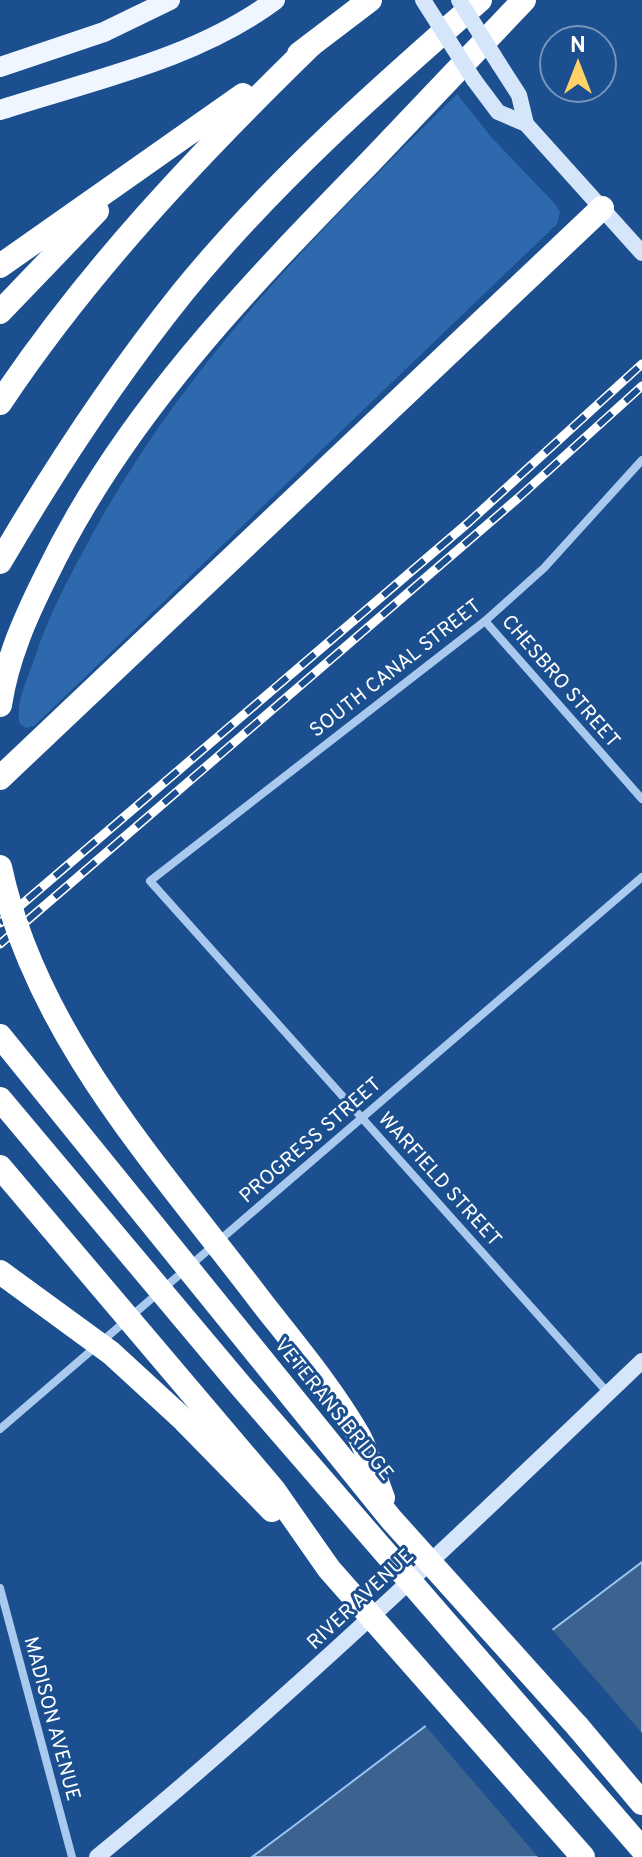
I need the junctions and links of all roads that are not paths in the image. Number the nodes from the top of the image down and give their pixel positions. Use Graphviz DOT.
graph roads {
  1 [pos="170,0"];
  2 [pos="275,0"];
  3 [pos="370,0"];
  4 [pos="423,0"];
  5 [pos="459,0"];
  6 [pos="480,0"];
  7 [pos="524,0"];
  8 [pos="310,46"];
  9 [pos="0,67"];
  10 [pos="0,110"];
  11 [pos="526,124"];
  12 [pos="146,165"];
  13 [pos="602,208"];
  14 [pos="642,253"];
  15 [pos="0,266"];
  16 [pos="0,312"];
  17 [pos="0,403"];
  18 [pos="642,460"];
  19 [pos="0,562"];
  20 [pos="485,621"];
  21 [pos="0,705"];
  22 [pos="0,778"];
  23 [pos="642,799"];
  24 [pos="0,867"];
  25 [pos="642,877"];
  26 [pos="150,881"];
  27 [pos="0,1036"];
  28 [pos="0,1099"];
  29 [pos="362,1118"];
  30 [pos="0,1167"];
  31 [pos="0,1272"];
  32 [pos="642,1361"];
  33 [pos="609,1393"];
  34 [pos="0,1429"];
  35 [pos="391,1519"];
  36 [pos="329,1569"];
  37 [pos="0,1588"];
  38 [pos="642,1803"];
  39 [pos="642,1849"];
  40 [pos="72,1857"];
  41 [pos="97,1857"];
  42 [pos="583,1857"];
  1 -- 9 [label="main road"];
  2 -- 10 [label="main road"];
  3 -- 8 [label="highway"];
  4 -- 11 [label="street, bridge"];
  5 -- 11 [label="street, bridge"];
  6 -- 19 [label="highway"];
  7 -- 21 [label="highway"];
  8 -- 12 [label="highway"];
  8 -- 17 [label="highway"];
  11 -- 13 [label="street"];
  12 -- 15 [label="highway"];
  12 -- 16 [label="highway"];
  13 -- 14 [label="street"];
  13 -- 22 [label="highway"];
  18 -- 20 [label="street, SOUTH CANAL STREET"];
  20 -- 23 [label="street, CHESBRO STREET"];
  20 -- 26 [label="street, SOUTH CANAL STREET"];
  24 -- 35 [label="highway, bridge"];
  25 -- 29 [label="street, PROGRESS STREET"];
  26 -- 29 [label="street, WARFIELD STREET"];
  27 -- 35 [label="highway, VETERANS BRIDGE, bridge"];
  28 -- 39 [label="highway, bridge"];
  29 -- 33 [label="street, WARFIELD STREET"];
  29 -- 34 [label="street, PROGRESS STREET"];
  30 -- 36 [label="highway, bridge"];
  31 -- 36 [label="highway, bridge"];
  32 -- 33 [label="street, RIVER AVENUE"];
  33 -- 41 [label="street, RIVER AVENUE"];
  35 -- 38 [label="highway, VETERANS BRIDGE, bridge"];
  36 -- 42 [label="highway, bridge"];
  37 -- 40 [label="street, MADISON AVENUE"];
}
